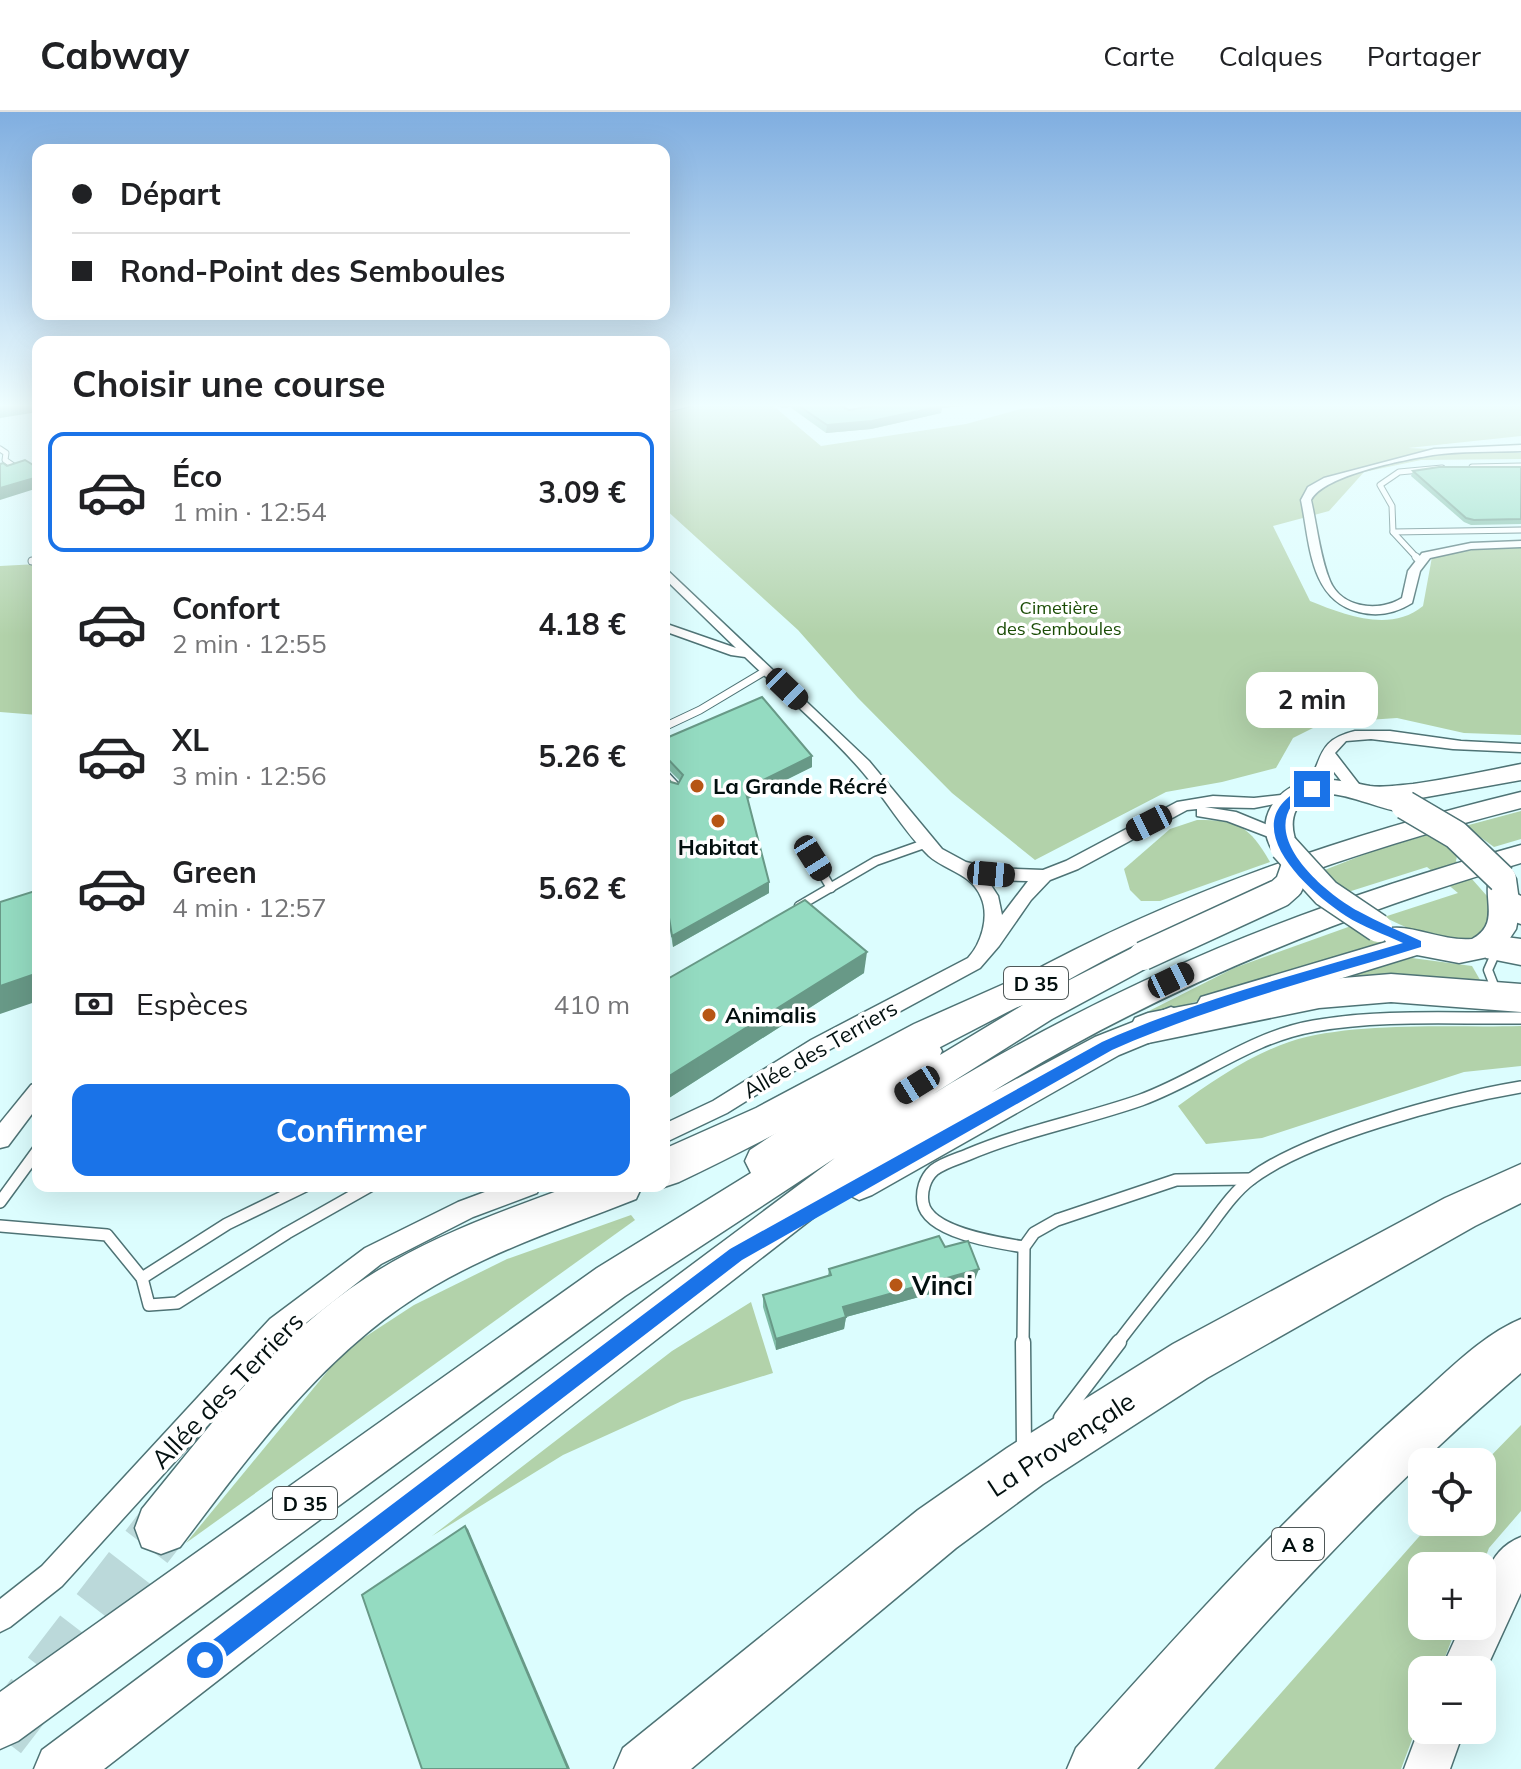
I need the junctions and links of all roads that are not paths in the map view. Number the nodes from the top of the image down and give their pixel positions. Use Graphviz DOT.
graph roads {
  1 [pos="1326,481"];
  2 [pos="1382,481"];
  3 [pos="1521,530"];
  4 [pos="1393,532"];
  5 [pos="1521,544"];
  6 [pos="1421,562"];
  7 [pos="670,577"];
  8 [pos="670,629"];
  9 [pos="748,653"];
  10 [pos="767,670"];
  11 [pos="670,724"];
  12 [pos="1521,748"];
  13 [pos="1329,755"];
  14 [pos="1521,772"];
  15 [pos="670,780"];
  16 [pos="677,788"];
  17 [pos="1363,791"];
  18 [pos="1303,792"];
  19 [pos="1521,800"];
  20 [pos="1149,823"];
  21 [pos="927,843"];
  22 [pos="1286,849"];
  23 [pos="813,858"];
  24 [pos="961,867"];
  25 [pos="1044,876"];
  26 [pos="1020,877"];
  27 [pos="831,888"];
  28 [pos="988,888"];
  29 [pos="1516,889"];
  30 [pos="788,912"];
  31 [pos="1416,944"];
  32 [pos="1510,951"];
  33 [pos="974,963"];
  34 [pos="1038,982"];
  35 [pos="1510,1008"];
  36 [pos="1148,1028"];
  37 [pos="1521,1087"];
  38 [pos="32,1099"];
  39 [pos="670,1131"];
  40 [pos="0,1139"];
  41 [pos="32,1158"];
  42 [pos="670,1166"];
  43 [pos="1251,1179"];
  44 [pos="1521,1183"];
  45 [pos="293,1192"];
  46 [pos="359,1192"];
  47 [pos="513,1192"];
  48 [pos="606,1192"];
  49 [pos="0,1202"];
  50 [pos="0,1226"];
  51 [pos="1024,1247"];
  52 [pos="736,1254"];
  53 [pos="142,1278"];
  54 [pos="611,1282"];
  55 [pos="1521,1342"];
  56 [pos="1025,1466"];
  57 [pos="161,1528"];
  58 [pos="1521,1557"];
  59 [pos="0,1617"];
  60 [pos="1470,1656"];
  61 [pos="0,1723"];
  62 [pos="1436,1744"];
  63 [pos="61,1769"];
  64 [pos="644,1769"];
  65 [pos="1097,1769"];
  66 [pos="1427,1769"];
  1 -- 6 [label="street"];
  2 -- 4 [label="lane"];
  3 -- 4 [label="lane"];
  4 -- 6 [label="lane"];
  5 -- 6 [label="street"];
  7 -- 9 [label="street"];
  8 -- 9 [label="street"];
  9 -- 10 [label="street"];
  10 -- 11 [label="lane"];
  10 -- 21 [label="street"];
  12 -- 13 [label="street"];
  13 -- 17 [label="street"];
  13 -- 18 [label="street"];
  14 -- 17 [label="main road"];
  15 -- 16 [label="lane"];
  17 -- 18 [label="main road"];
  17 -- 29 [label="main road, bridge"];
  18 -- 20 [label="street"];
  18 -- 22 [label="main road"];
  19 -- 34 [label="main road, D 35"];
  20 -- 22 [label="street"];
  20 -- 25 [label="street"];
  21 -- 24 [label="street"];
  21 -- 27 [label="lane"];
  22 -- 31 [label="main road, bridge"];
  22 -- 54 [label="main road, bridge"];
  23 -- 27 [label="lane"];
  24 -- 26 [label="street"];
  24 -- 28 [label="street"];
  25 -- 26 [label="street"];
  25 -- 33 [label="street, Allée des Terriers"];
  26 -- 28 [label="street"];
  27 -- 30 [label="lane"];
  28 -- 33 [label="street"];
  29 -- 32 [label="main road"];
  29 -- 52 [label="main road, D 35"];
  31 -- 32 [label="main road"];
  31 -- 36 [label="main road"];
  32 -- 35 [label="lane"];
  33 -- 39 [label="street, Allée des Terriers"];
  34 -- 42 [label="highway"];
  34 -- 54 [label="main road, D 35"];
  35 -- 36 [label="highway"];
  35 -- 51 [label="lane"];
  36 -- 52 [label="main road"];
  37 -- 43 [label="lane"];
  38 -- 40 [label="street"];
  41 -- 49 [label="lane"];
  43 -- 51 [label="lane"];
  43 -- 56 [label="lane"];
  44 -- 56 [label="highway, La Provençale"];
  45 -- 53 [label="lane"];
  46 -- 53 [label="lane"];
  47 -- 59 [label="street, Allée des Terriers"];
  48 -- 57 [label="highway"];
  50 -- 53 [label="lane"];
  51 -- 56 [label="lane"];
  52 -- 63 [label="main road, D 35"];
  54 -- 61 [label="main road, D 35"];
  55 -- 65 [label="highway, A 8"];
  56 -- 64 [label="highway, La Provençale"];
  58 -- 60 [label="street"];
  62 -- 66 [label="street"];
}
